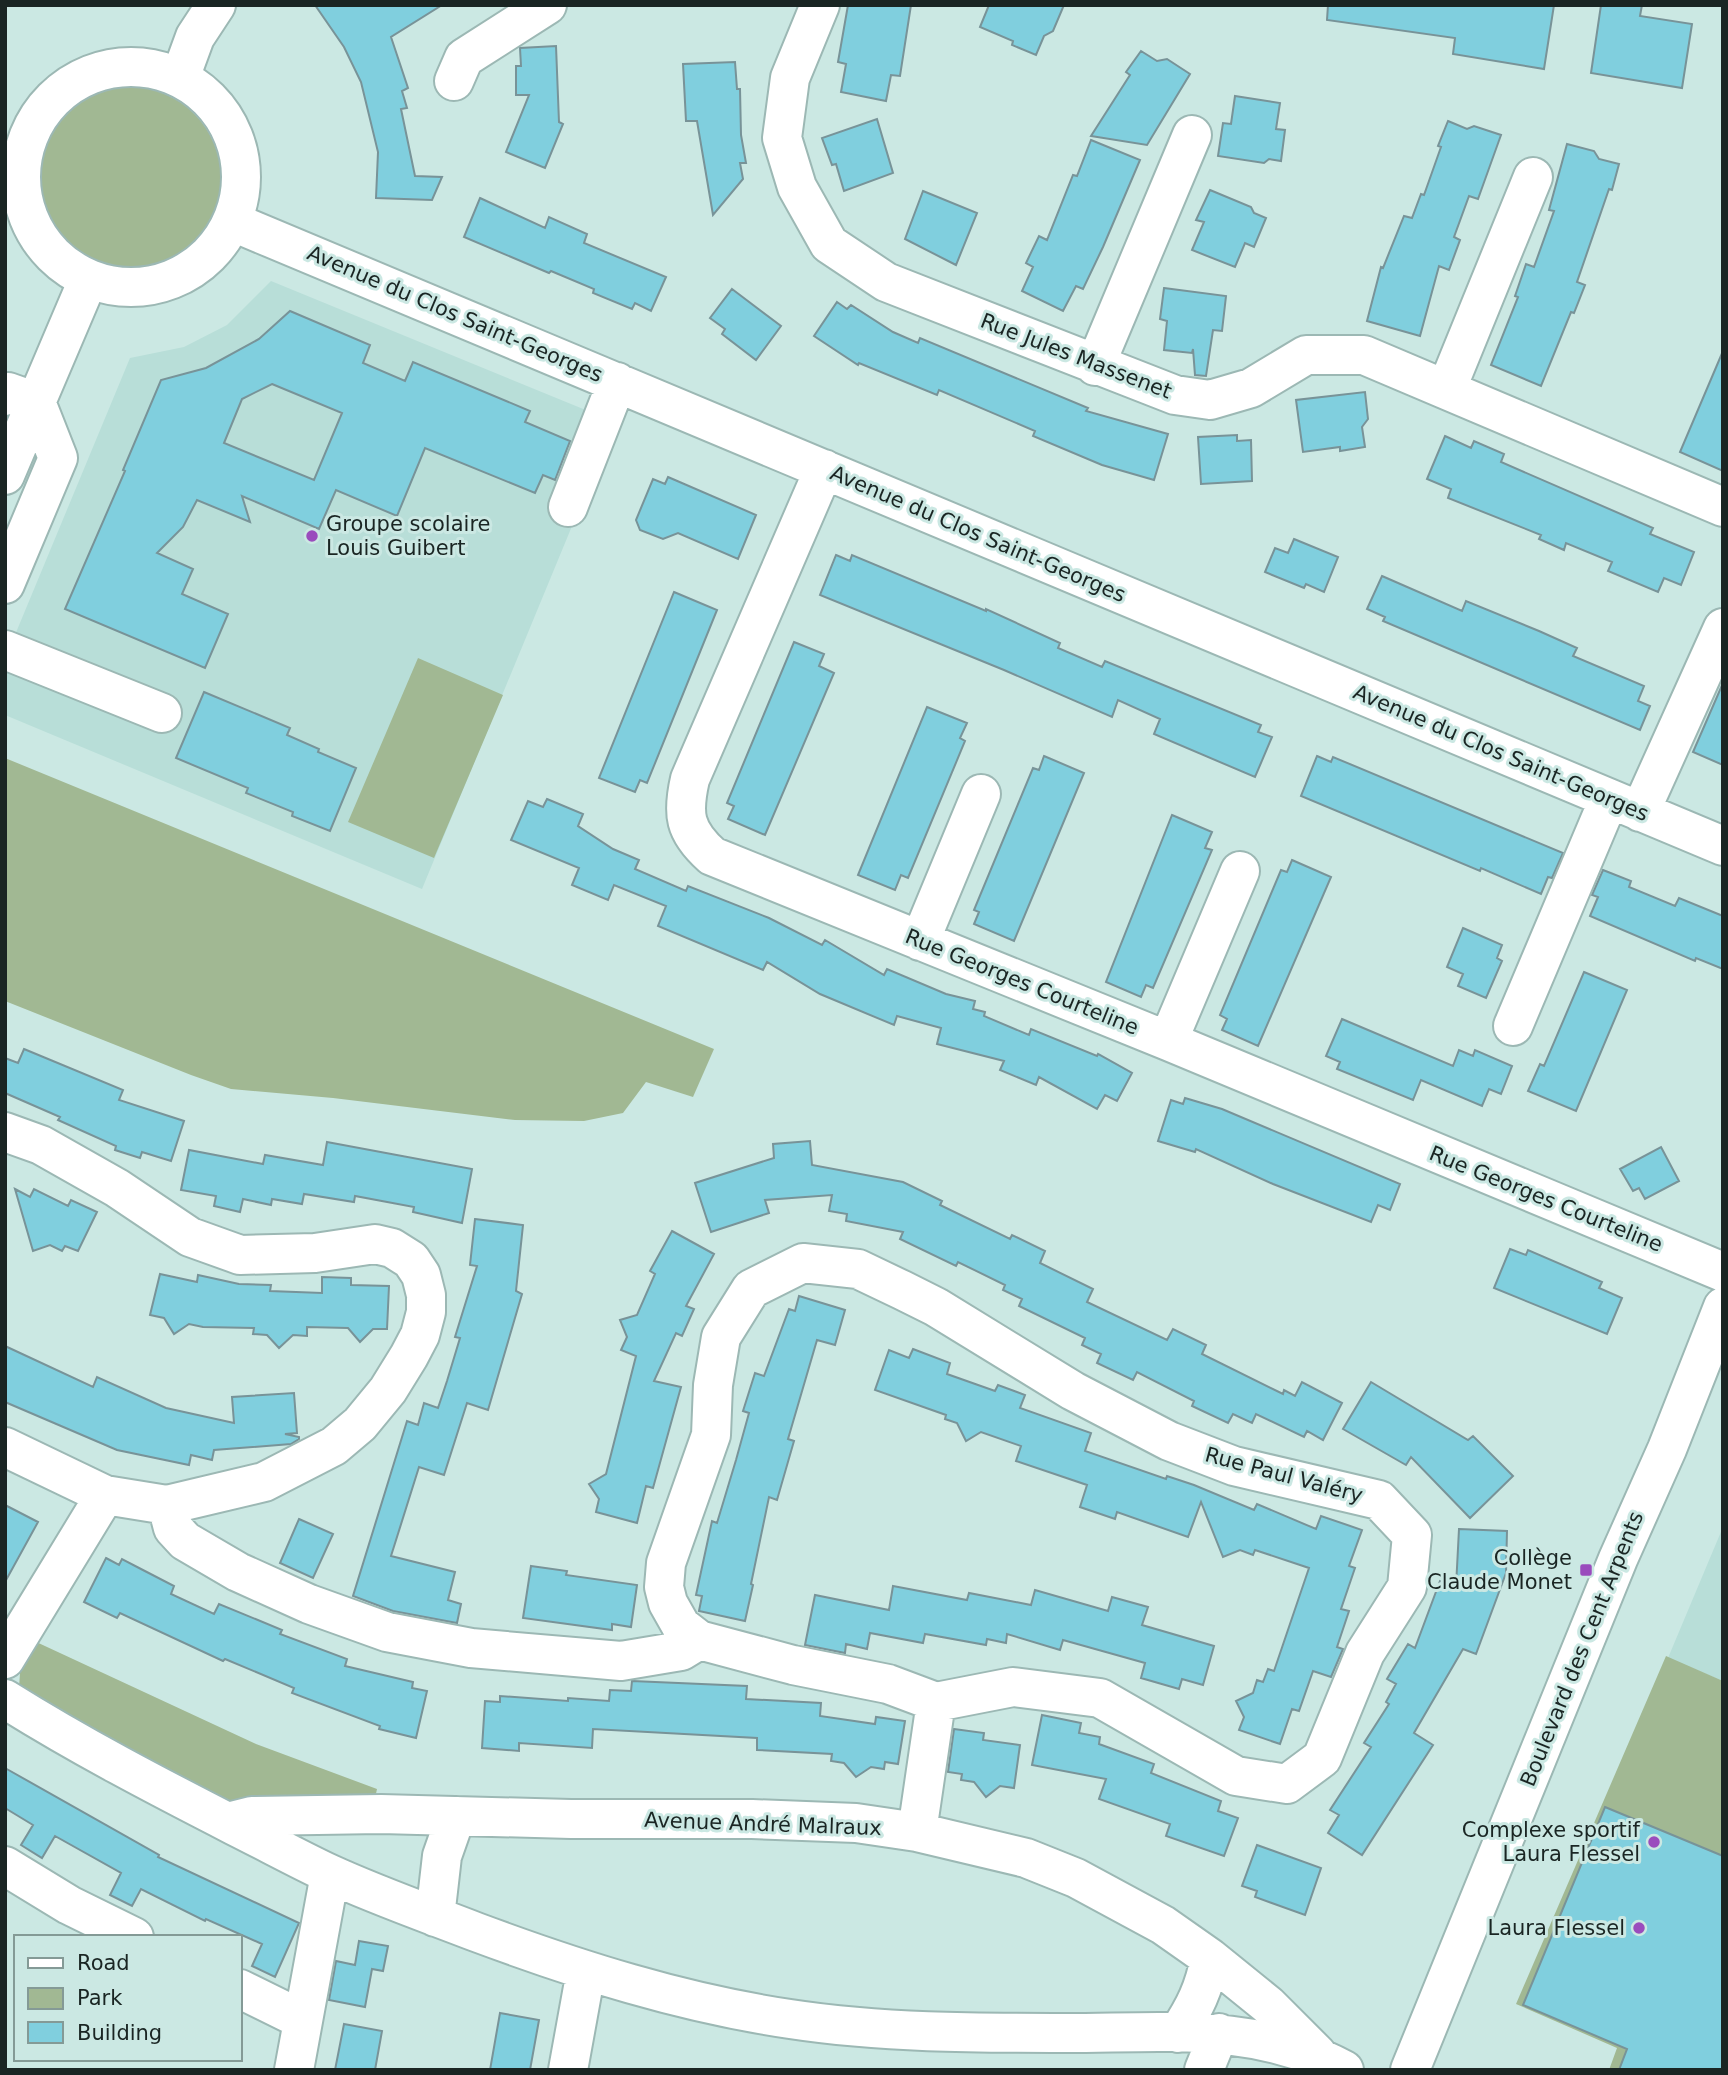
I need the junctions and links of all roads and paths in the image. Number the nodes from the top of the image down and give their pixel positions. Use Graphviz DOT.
graph roads {
  1 [pos="216,5"];
  2 [pos="547,5"];
  3 [pos="820,5"];
  4 [pos="180,78"];
  5 [pos="454,81"];
  6 [pos="17,128"];
  7 [pos="1192,135"];
  8 [pos="1534,177"];
  9 [pos="233,222"];
  10 [pos="88,280"];
  11 [pos="1095,366"];
  12 [pos="617,382"];
  13 [pos="1447,388"];
  14 [pos="21,399"];
  15 [pos="824,469"];
  16 [pos="5,475"];
  17 [pos="568,507"];
  18 [pos="1723,507"];
  19 [pos="5,584"];
  20 [pos="1723,628"];
  21 [pos="5,650"];
  22 [pos="162,713"];
  23 [pos="981,794"];
  24 [pos="1625,805"];
  25 [pos="1723,846"];
  26 [pos="1240,870"];
  27 [pos="920,940"];
  28 [pos="1513,1026"];
  29 [pos="1168,1041"];
  30 [pos="5,1132"];
  31 [pos="1723,1272"];
  32 [pos="1723,1307"];
  33 [pos="5,1447"];
  34 [pos="106,1495"];
  35 [pos="167,1505"];
  36 [pos="699,1640"];
  37 [pos="5,1659"];
  38 [pos="5,1699"];
  39 [pos="936,1702"];
  40 [pos="456,1816"];
  41 [pos="228,1822"];
  42 [pos="917,1832"];
  43 [pos="5,1866"];
  44 [pos="330,1874"];
  45 [pos="435,1917"];
  46 [pos="130,1935"];
  47 [pos="1210,1958"];
  48 [pos="586,1971"];
  49 [pos="242,1990"];
  50 [pos="303,2020"];
  51 [pos="1219,2032"];
  52 [pos="1178,2033"];
  53 [pos="1332,2063"];
  54 [pos="294,2070"];
  55 [pos="568,2070"];
  56 [pos="1204,2070"];
  57 [pos="1410,2070"];
  1 -- 4 [label="street"];
  2 -- 5 [label="street"];
  3 -- 11 [label="street, Rue Jules Massenet"];
  4 -- 6 [label="street"];
  4 -- 9 [label="street"];
  6 -- 10 [label="street"];
  7 -- 11 [label="street"];
  8 -- 13 [label="street"];
  9 -- 10 [label="street"];
  9 -- 12 [label="street, Avenue du Clos Saint-Georges"];
  10 -- 14 [label="street"];
  11 -- 13 [label="street, Rue Jules Massenet"];
  12 -- 15 [label="street, Avenue du Clos Saint-Georges"];
  12 -- 17 [label="street"];
  13 -- 18 [label="street, Rue Jules Massenet"];
  14 -- 16 [label="street"];
  14 -- 19 [label="street"];
  15 -- 24 [label="street, Avenue du Clos Saint-Georges"];
  15 -- 27 [label="street, Rue Georges Courteline"];
  20 -- 24 [label="street"];
  21 -- 22 [label="street"];
  23 -- 27 [label="street"];
  24 -- 25 [label="street, Avenue du Clos Saint-Georges"];
  24 -- 28 [label="street"];
  26 -- 29 [label="street"];
  27 -- 29 [label="street, Rue Georges Courteline"];
  29 -- 31 [label="street, Rue Georges Courteline"];
  30 -- 35 [label="street"];
  32 -- 57 [label="street, Boulevard des Cent Arpents"];
  33 -- 34 [label="street"];
  34 -- 35 [label="street"];
  34 -- 37 [label="street"];
  35 -- 36 [label="street"];
  36 -- 39 [label="street"];
  36 -- 39 [label="street, Rue Paul Valéry"];
  38 -- 41 [label="street, Avenue André Malraux"];
  39 -- 42 [label="street"];
  40 -- 41 [label="street, Avenue André Malraux"];
  40 -- 42 [label="street, Avenue André Malraux"];
  40 -- 45 [label="street"];
  41 -- 44 [label="street, Avenue André Malraux"];
  42 -- 47 [label="street, Avenue André Malraux"];
  43 -- 46 [label="street"];
  44 -- 45 [label="street, Avenue André Malraux"];
  44 -- 50 [label="street"];
  45 -- 48 [label="street, Avenue André Malraux"];
  47 -- 52 [label="street"];
  47 -- 53 [label="street, Avenue André Malraux"];
  48 -- 52 [label="street, Avenue André Malraux"];
  48 -- 55 [label="street"];
  49 -- 50 [label="street"];
  50 -- 54 [label="street"];
  51 -- 52 [label="street, Avenue André Malraux"];
  51 -- 53 [label="street, Avenue André Malraux"];
  51 -- 56 [label="street"];
}
